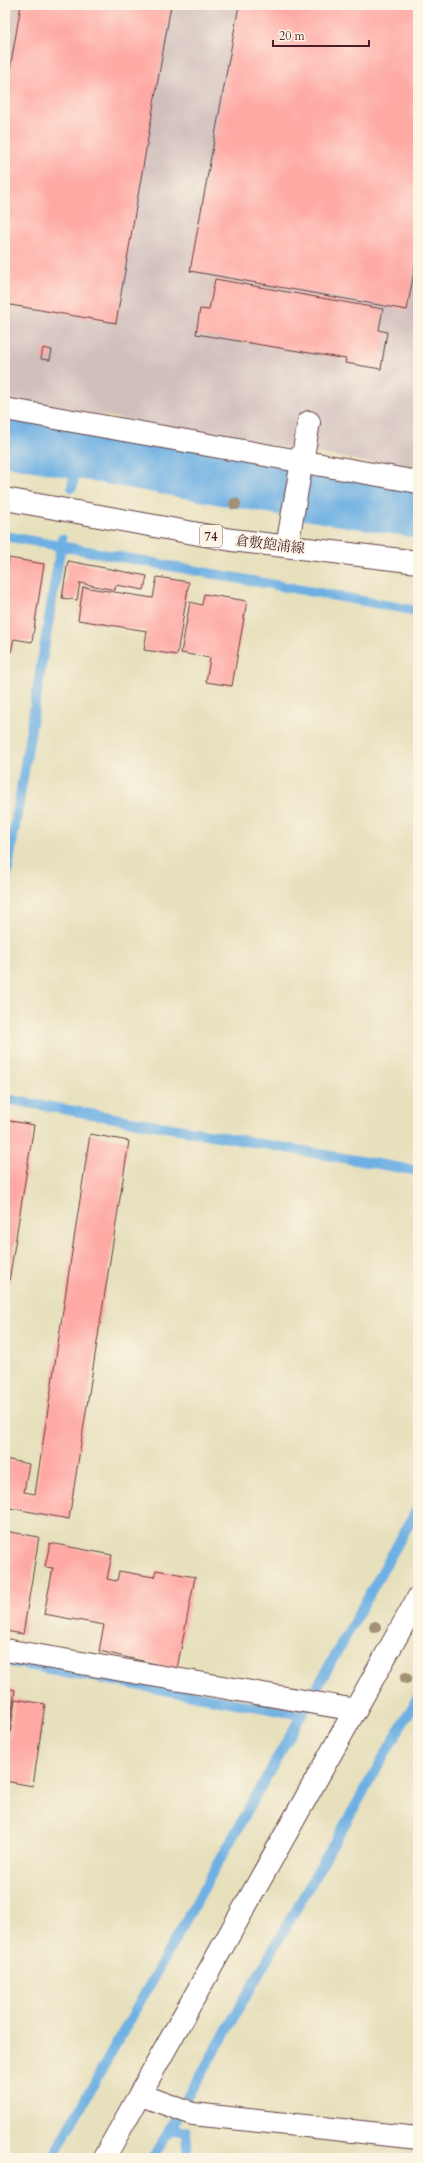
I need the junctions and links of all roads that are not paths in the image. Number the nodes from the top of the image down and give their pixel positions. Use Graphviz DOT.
graph roads {
  1 [pos="5,409"];
  2 [pos="309,422"];
  3 [pos="301,468"];
  4 [pos="418,482"];
  5 [pos="5,499"];
  6 [pos="287,546"];
  7 [pos="418,562"];
  8 [pos="418,1598"];
  9 [pos="5,1650"];
  10 [pos="356,1710"];
  11 [pos="141,2094"];
  12 [pos="418,2138"];
  13 [pos="104,2158"];
  1 -- 3 [label="street"];
  2 -- 3 [label="street"];
  3 -- 4 [label="street"];
  3 -- 6 [label="street"];
  5 -- 6 [label="street, 倉敷飽浦線 / 74"];
  6 -- 7 [label="street, 倉敷飽浦線 / 74"];
  8 -- 10 [label="street"];
  9 -- 10 [label="street"];
  10 -- 11 [label="street"];
  11 -- 12 [label="street"];
  11 -- 13 [label="street"];
}
